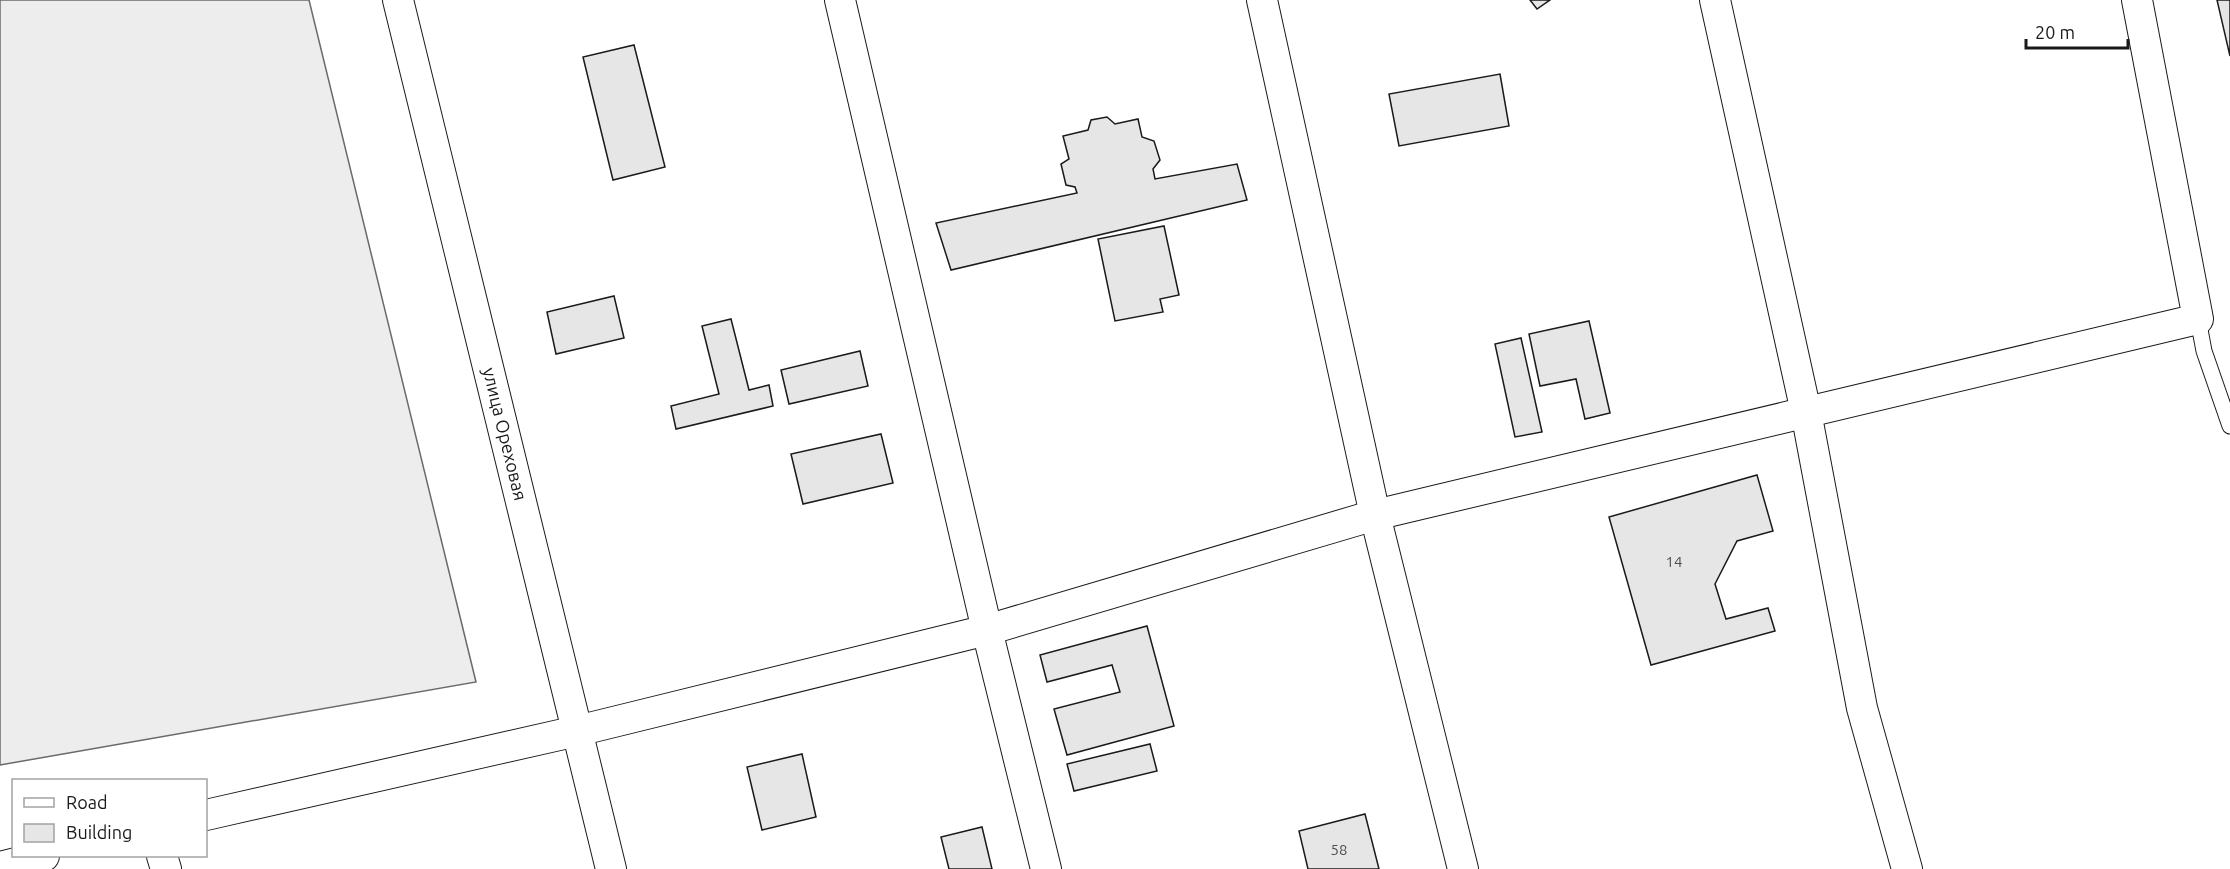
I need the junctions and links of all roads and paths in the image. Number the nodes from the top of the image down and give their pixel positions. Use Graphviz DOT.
graph roads {
  1 [pos="398,0"];
  2 [pos="840,0"];
  3 [pos="1262,0"];
  4 [pos="1715,0"];
  5 [pos="2137,0"];
  6 [pos="2198,319"];
  7 [pos="1806,412"];
  8 [pos="2230,426"];
  9 [pos="1375,515"];
  10 [pos="987,630"];
  11 [pos="577,731"];
  12 [pos="207,815"];
  13 [pos="37,857"];
  14 [pos="0,867"];
  15 [pos="611,869"];
  16 [pos="1046,869"];
  17 [pos="1463,869"];
  18 [pos="1907,869"];
  1 -- 11 [label="street, улица Ореховая"];
  2 -- 10 [label="street"];
  3 -- 9 [label="street"];
  4 -- 7 [label="street"];
  5 -- 6 [label="street"];
  6 -- 7 [label="street"];
  6 -- 8 [label="lane"];
  7 -- 9 [label="street"];
  7 -- 18 [label="street"];
  9 -- 10 [label="street"];
  9 -- 17 [label="street"];
  10 -- 11 [label="street"];
  10 -- 16 [label="street"];
  11 -- 12 [label="street"];
  11 -- 15 [label="street, улица Ореховая"];
  13 -- 14 [label="street"];
}
